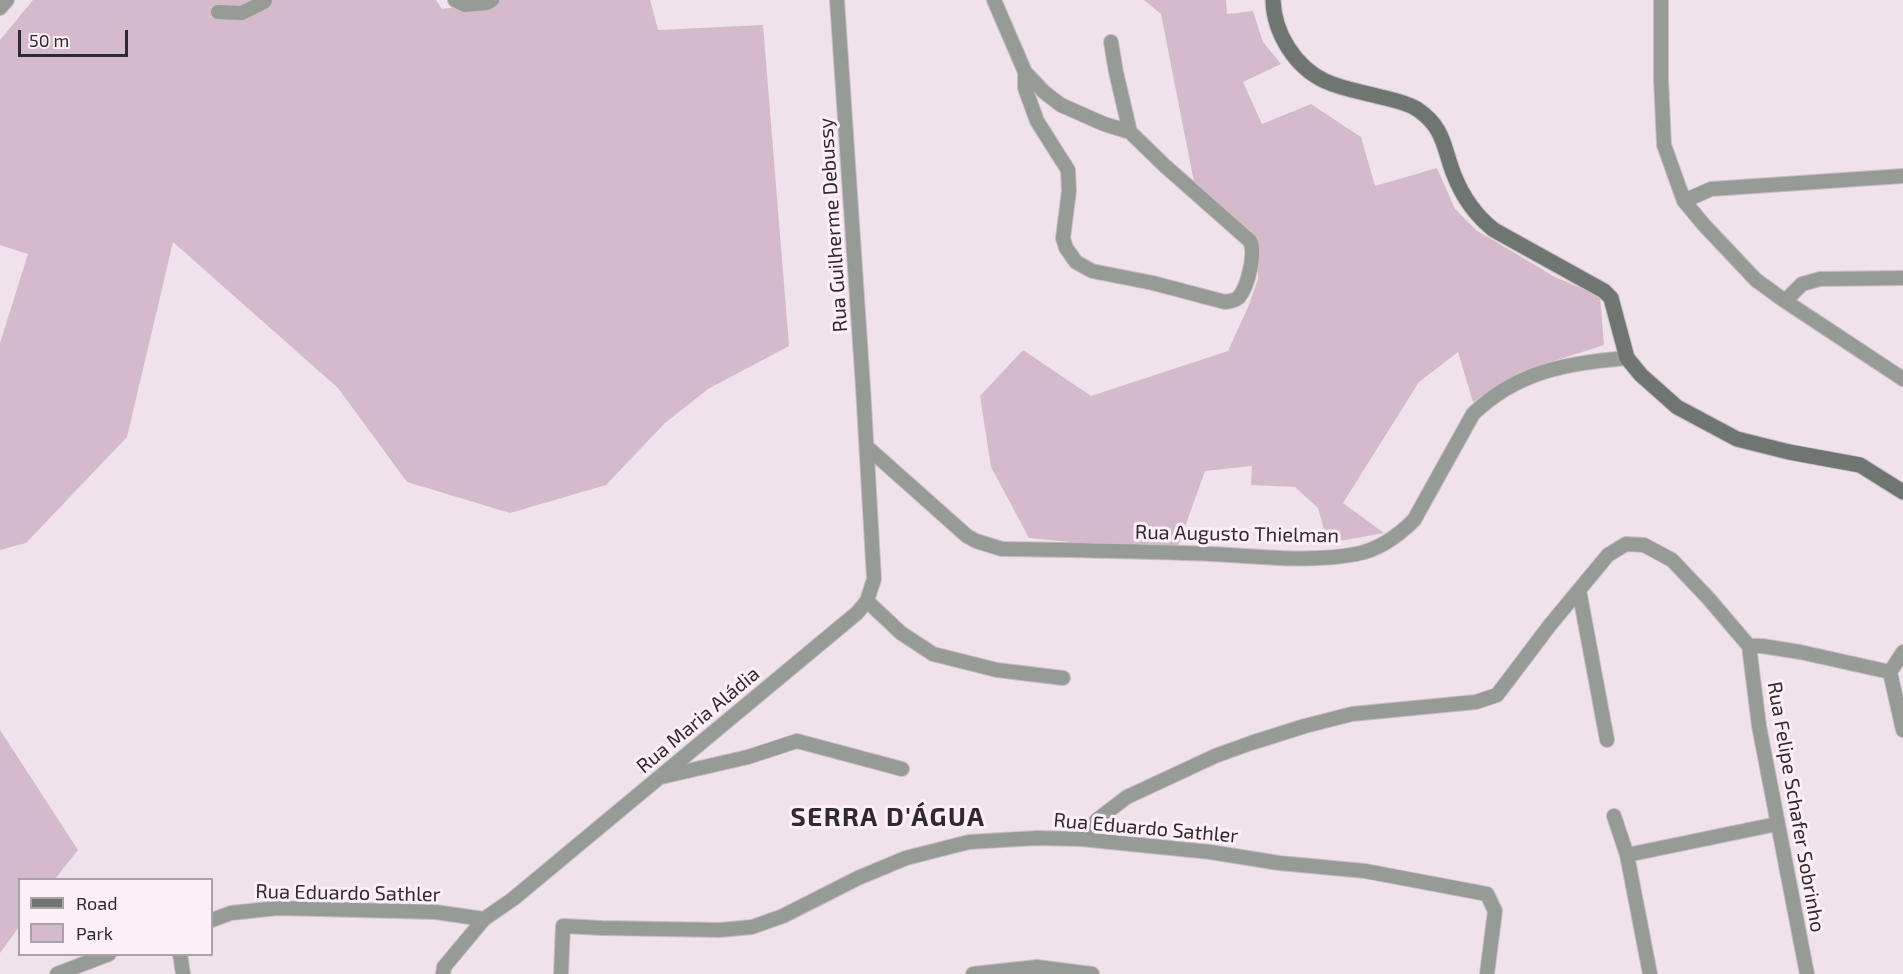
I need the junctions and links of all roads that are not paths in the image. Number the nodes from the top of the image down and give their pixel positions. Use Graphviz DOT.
graph roads {
  1 [pos="7,0"];
  2 [pos="265,0"];
  3 [pos="456,0"];
  4 [pos="492,0"];
  5 [pos="837,0"];
  6 [pos="994,0"];
  7 [pos="1273,0"];
  8 [pos="1661,0"];
  9 [pos="0,8"];
  10 [pos="218,12"];
  11 [pos="1112,42"];
  12 [pos="1025,72"];
  13 [pos="1130,132"];
  14 [pos="1903,176"];
  15 [pos="1684,201"];
  16 [pos="1903,278"];
  17 [pos="1785,301"];
  18 [pos="1627,358"];
  19 [pos="1903,379"];
  20 [pos="867,447"];
  21 [pos="1903,492"];
  22 [pos="1579,590"];
  23 [pos="867,601"];
  24 [pos="1749,646"];
  25 [pos="1903,652"];
  26 [pos="1890,672"];
  27 [pos="1063,678"];
  28 [pos="1903,730"];
  29 [pos="1607,740"];
  30 [pos="902,769"];
  31 [pos="658,778"];
  32 [pos="1614,816"];
  33 [pos="1777,824"];
  34 [pos="1081,839"];
  35 [pos="1628,855"];
  36 [pos="484,919"];
  37 [pos="213,920"];
  38 [pos="104,956"];
  39 [pos="180,956"];
  40 [pos="57,974"];
  41 [pos="183,974"];
  42 [pos="443,974"];
  43 [pos="561,974"];
  44 [pos="973,974"];
  45 [pos="1092,974"];
  46 [pos="1487,974"];
  47 [pos="1650,974"];
  48 [pos="1807,974"];
  1 -- 9 [label="street"];
  2 -- 10 [label="street"];
  3 -- 4 [label="street"];
  5 -- 20 [label="street, Rua Guilherme Debussy"];
  6 -- 12 [label="street"];
  7 -- 18 [label="street"];
  8 -- 15 [label="street"];
  11 -- 13 [label="street"];
  12 -- 13 [label="street"];
  12 -- 13 [label="street"];
  14 -- 15 [label="street"];
  15 -- 17 [label="street"];
  16 -- 17 [label="street"];
  17 -- 19 [label="street"];
  18 -- 20 [label="street, Rua Augusto Thielman"];
  18 -- 21 [label="street"];
  20 -- 23 [label="street"];
  22 -- 24 [label="street"];
  22 -- 29 [label="street"];
  22 -- 34 [label="street"];
  23 -- 27 [label="street"];
  23 -- 31 [label="street, Rua Maria Aládia"];
  24 -- 26 [label="street"];
  24 -- 33 [label="street, Rua Felipe Schafer Sobrinho"];
  25 -- 26 [label="street"];
  26 -- 28 [label="street"];
  30 -- 31 [label="street"];
  31 -- 36 [label="street, Rua Maria Aládia"];
  32 -- 35 [label="street"];
  33 -- 35 [label="street"];
  33 -- 48 [label="street, Rua Felipe Schafer Sobrinho"];
  34 -- 43 [label="street, Rua Eduardo Sathler"];
  34 -- 46 [label="street, Rua Eduardo Sathler"];
  35 -- 47 [label="street"];
  36 -- 37 [label="street, Rua Eduardo Sathler"];
  36 -- 42 [label="street, Rua Maria Aládia"];
  38 -- 40 [label="street"];
  39 -- 41 [label="street"];
  44 -- 45 [label="street"];
}
